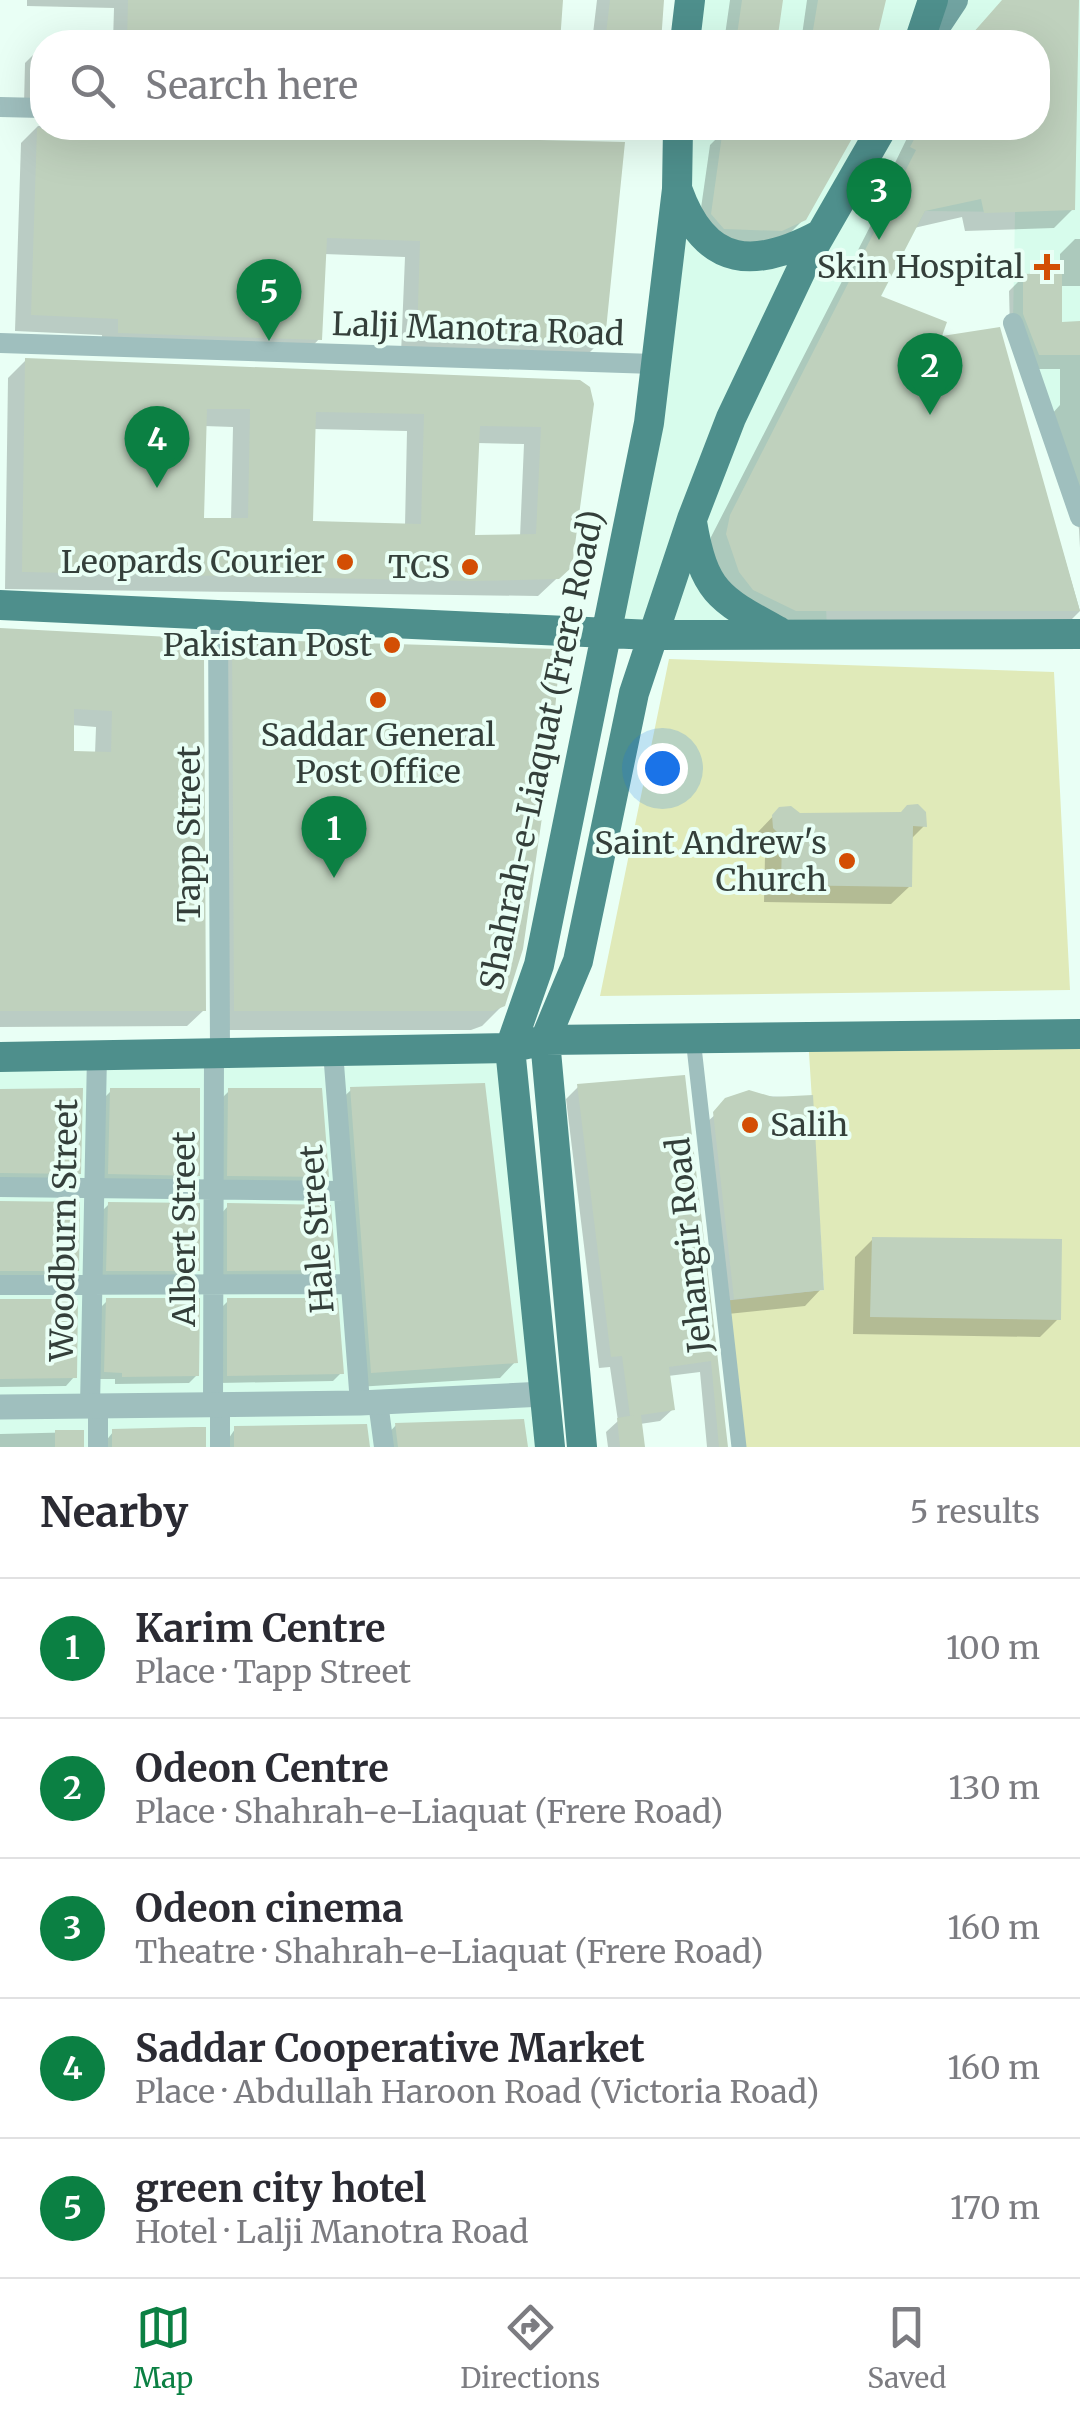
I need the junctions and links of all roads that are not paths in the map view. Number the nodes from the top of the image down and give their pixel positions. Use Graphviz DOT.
graph roads {
  1 [pos="692,0"];
  2 [pos="933,0"];
  3 [pos="954,0"];
  4 [pos="687,30"];
  5 [pos="926,30"];
  6 [pos="932,30"];
  7 [pos="0,107"];
  8 [pos="30,108"];
  9 [pos="678,140"];
  10 [pos="875,140"];
  11 [pos="677,188"];
  12 [pos="821,234"];
  13 [pos="1013,323"];
  14 [pos="0,343"];
  15 [pos="654,364"];
  16 [pos="1080,517"];
  17 [pos="692,519"];
  18 [pos="0,605"];
  19 [pos="218,614"];
  20 [pos="605,633"];
  21 [pos="782,633"];
  22 [pos="1080,634"];
  23 [pos="652,635"];
  24 [pos="1080,1034"];
  25 [pos="693,1038"];
  26 [pos="545,1040"];
  27 [pos="510,1048"];
  28 [pos="333,1051"];
  29 [pos="217,1053"];
  30 [pos="97,1055"];
  31 [pos="0,1057"];
  32 [pos="0,1187"];
  33 [pos="94,1190"];
  34 [pos="214,1191"];
  35 [pos="344,1191"];
  36 [pos="351,1284"];
  37 [pos="0,1286"];
  38 [pos="92,1286"];
  39 [pos="214,1286"];
  40 [pos="544,1394"];
  41 [pos="369,1402"];
  42 [pos="224,1405"];
  43 [pos="94,1406"];
  44 [pos="0,1407"];
  45 [pos="98,1447"];
  46 [pos="220,1447"];
  47 [pos="384,1447"];
  48 [pos="550,1447"];
  49 [pos="582,1447"];
  50 [pos="739,1447"];
  1 -- 4 [label="main road"];
  2 -- 5 [label="main road"];
  3 -- 6 [label="main road"];
  7 -- 8 [label="street"];
  9 -- 11 [label="main road, Shahrah-e-Liaquat (Frere Road)"];
  10 -- 12 [label="main road"];
  11 -- 12 [label="main road"];
  11 -- 15 [label="main road, Shahrah-e-Liaquat (Frere Road)"];
  12 -- 17 [label="main road"];
  13 -- 16 [label="street"];
  14 -- 15 [label="street, Lalji Manotra Road"];
  15 -- 20 [label="main road, Shahrah-e-Liaquat (Frere Road)"];
  17 -- 21 [label="main road"];
  17 -- 23 [label="main road"];
  18 -- 19 [label="main road"];
  19 -- 20 [label="main road"];
  19 -- 29 [label="street, Tapp Street"];
  20 -- 23 [label="main road"];
  20 -- 27 [label="main road, Shahrah-e-Liaquat (Frere Road)"];
  21 -- 22 [label="main road"];
  21 -- 23 [label="main road"];
  23 -- 26 [label="main road"];
  24 -- 25 [label="main road"];
  25 -- 26 [label="main road"];
  25 -- 50 [label="street, Jehangir Road"];
  26 -- 27 [label="main road"];
  26 -- 49 [label="main road"];
  27 -- 28 [label="main road"];
  27 -- 40 [label="main road, Shahrah-e-Liaquat (Frere Road)"];
  28 -- 29 [label="main road"];
  28 -- 35 [label="street, Hale Street"];
  29 -- 30 [label="main road"];
  29 -- 34 [label="street, Albert Street"];
  30 -- 31 [label="main road"];
  30 -- 33 [label="street, Woodburn Street"];
  32 -- 33 [label="street"];
  33 -- 34 [label="street"];
  33 -- 38 [label="street, Woodburn Street"];
  34 -- 35 [label="street"];
  34 -- 39 [label="street, Albert Street"];
  35 -- 36 [label="street, Hale Street"];
  36 -- 39 [label="street"];
  36 -- 41 [label="street, Hale Street"];
  37 -- 38 [label="street"];
  38 -- 39 [label="street"];
  38 -- 43 [label="street, Woodburn Street"];
  39 -- 42 [label="street, Albert Street"];
  40 -- 41 [label="street"];
  40 -- 48 [label="main road, Shahrah-e-Liaquat (Frere Road)"];
  41 -- 42 [label="street"];
  41 -- 47 [label="street, Hale Street"];
  42 -- 43 [label="street"];
  42 -- 46 [label="street, Albert Street"];
  43 -- 44 [label="street"];
  43 -- 45 [label="street, Woodburn Street"];
}
